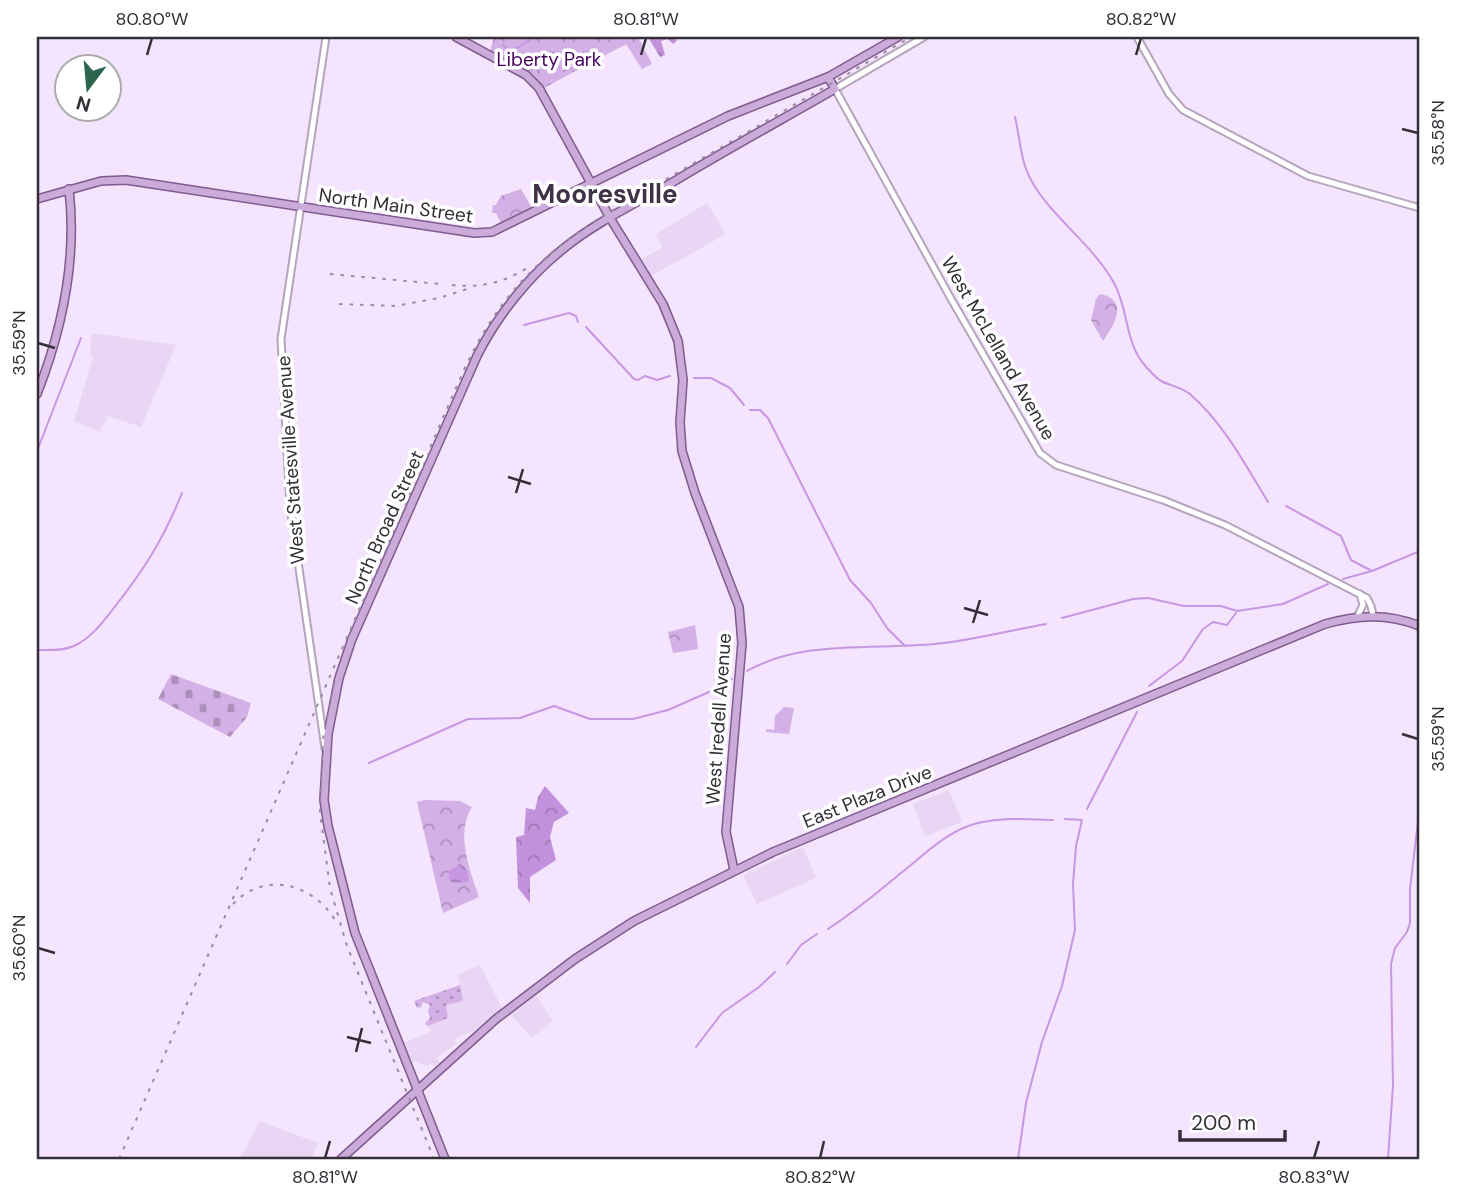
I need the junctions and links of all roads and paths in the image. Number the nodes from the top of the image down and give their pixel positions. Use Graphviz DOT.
graph roads {
  1 [pos="326,37"];
  2 [pos="456,37"];
  3 [pos="898,37"];
  4 [pos="924,37"];
  5 [pos="1137,37"];
  6 [pos="828,78"];
  7 [pos="835,89"];
  8 [pos="591,183"];
  9 [pos="69,189"];
  10 [pos="37,199"];
  11 [pos="300,207"];
  12 [pos="1420,208"];
  13 [pos="610,218"];
  14 [pos="37,394"];
  15 [pos="1360,594"];
  16 [pos="1373,615"];
  17 [pos="1357,617"];
  18 [pos="1420,626"];
  19 [pos="326,755"];
  20 [pos="734,870"];
  21 [pos="418,1090"];
  22 [pos="341,1159"];
  23 [pos="445,1159"];
  1 -- 11 [label="street, West Statesville Avenue"];
  2 -- 8 [label="main road, West Iredell Avenue"];
  3 -- 6 [label="main road, North Main Street"];
  4 -- 7 [label="street"];
  5 -- 12 [label="street"];
  6 -- 7 [label="main road, West McLelland Avenue"];
  6 -- 8 [label="main road, North Main Street"];
  7 -- 13 [label="main road, North Broad Street"];
  7 -- 15 [label="street, West McLelland Avenue"];
  8 -- 11 [label="main road, North Main Street"];
  8 -- 13 [label="main road, West Iredell Avenue"];
  9 -- 10 [label="main road, North Main Street"];
  9 -- 11 [label="main road, North Main Street"];
  9 -- 14 [label="main road"];
  11 -- 19 [label="street, West Statesville Avenue"];
  13 -- 19 [label="main road, North Broad Street"];
  13 -- 20 [label="main road, West Iredell Avenue"];
  15 -- 16 [label="street"];
  15 -- 17 [label="street"];
  16 -- 17 [label="main road, East Plaza Drive"];
  16 -- 18 [label="main road, East Plaza Drive"];
  17 -- 20 [label="main road, East Plaza Drive"];
  19 -- 21 [label="main road, North Broad Street"];
  20 -- 21 [label="main road, East Plaza Drive"];
  21 -- 22 [label="main road, East Plaza Drive"];
  21 -- 23 [label="main road, North Broad Street"];
}
